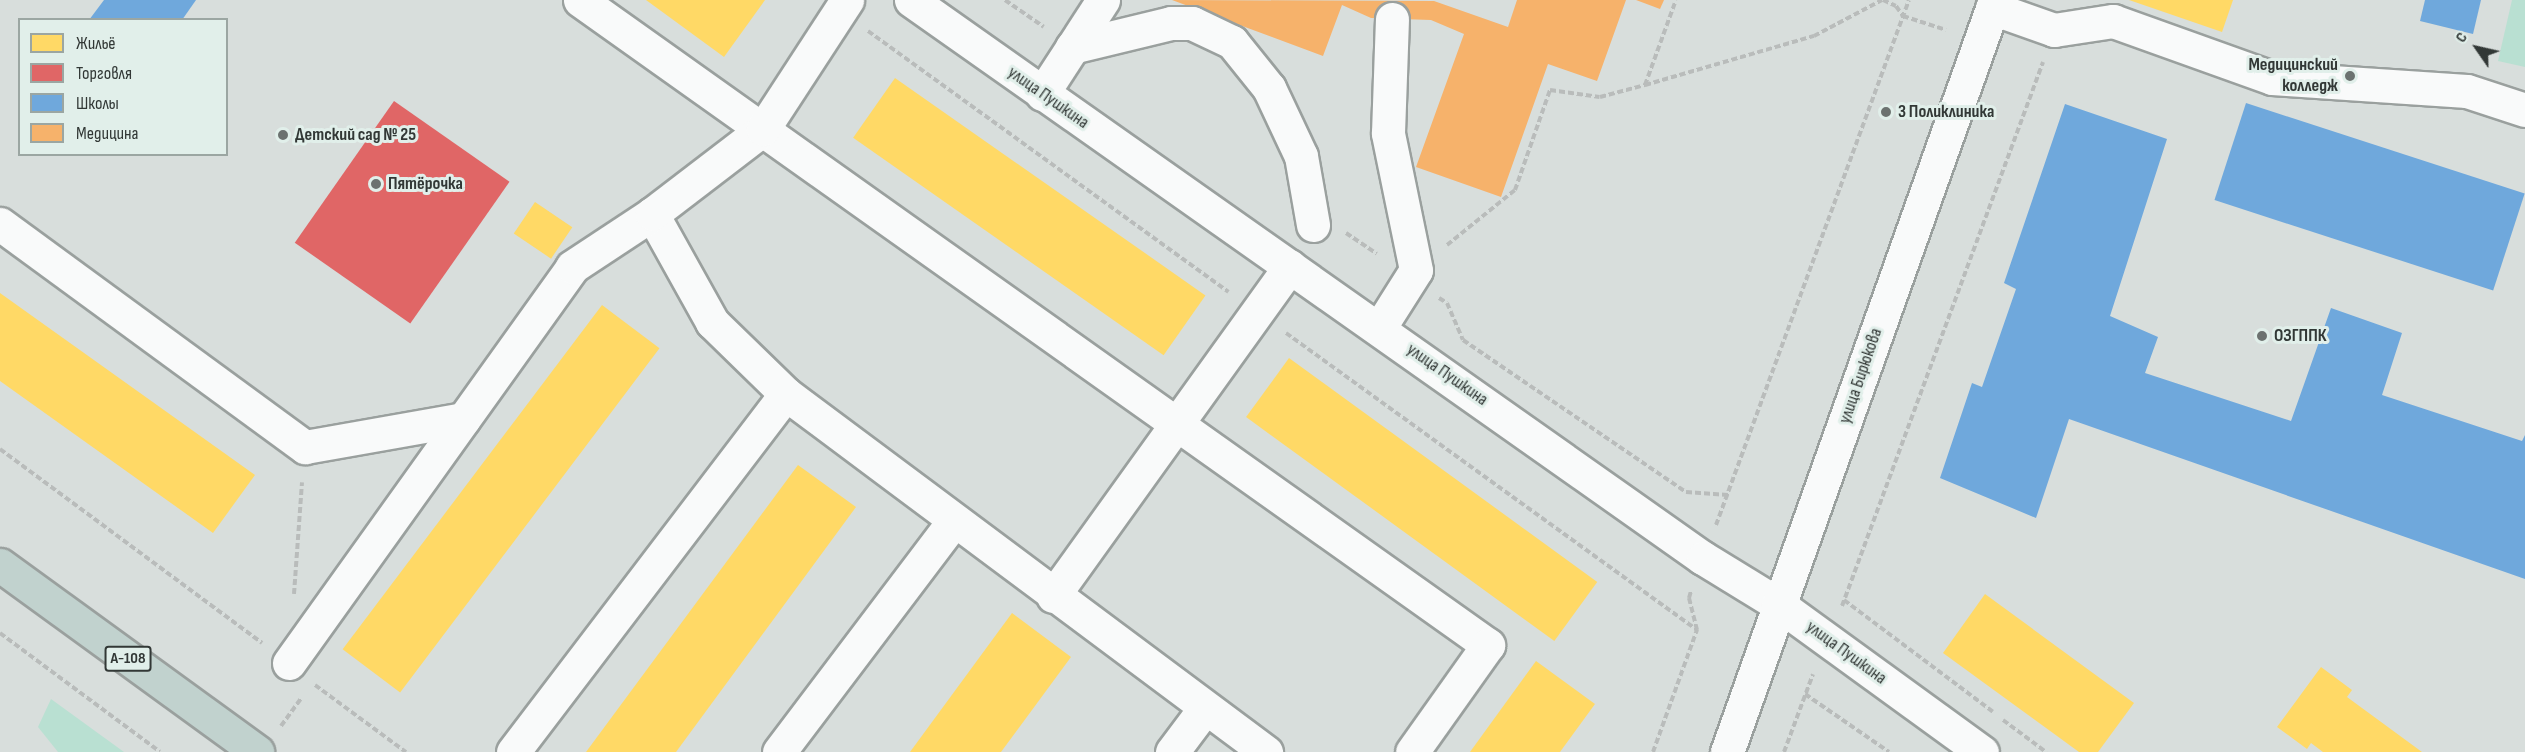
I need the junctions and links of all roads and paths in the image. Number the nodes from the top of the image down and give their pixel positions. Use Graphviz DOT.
graph roads {
  1 [pos="580,0"];
  2 [pos="847,0"];
  3 [pos="911,0"];
  4 [pos="1005,0"];
  5 [pos="1103,0"];
  6 [pos="1676,0"];
  7 [pos="1883,0"];
  8 [pos="1909,0"];
  9 [pos="1993,4"];
  10 [pos="1396,7"];
  11 [pos="1903,16"];
  12 [pos="2054,30"];
  13 [pos="1978,41"];
  14 [pos="1072,47"];
  15 [pos="1645,85"];
  16 [pos="1042,94"];
  17 [pos="2525,110"];
  18 [pos="763,129"];
  19 [pos="652,214"];
  20 [pos="0,224"];
  21 [pos="1313,225"];
  22 [pos="1346,233"];
  23 [pos="1290,266"];
  24 [pos="1413,274"];
  25 [pos="1380,327"];
  26 [pos="786,394"];
  27 [pos="464,419"];
  28 [pos="1177,423"];
  29 [pos="305,447"];
  30 [pos="0,449"];
  31 [pos="1728,495"];
  32 [pos="953,522"];
  33 [pos="1703,558"];
  34 [pos="0,565"];
  35 [pos="1053,596"];
  36 [pos="1844,600"];
  37 [pos="1779,604"];
  38 [pos="293,606"];
  39 [pos="0,633"];
  40 [pos="1828,639"];
  41 [pos="289,663"];
  42 [pos="1805,694"];
  43 [pos="1205,708"];
  44 [pos="266,743"];
  45 [pos="160,752"];
  46 [pos="406,752"];
  47 [pos="513,752"];
  48 [pos="779,752"];
  49 [pos="1172,752"];
  50 [pos="1266,752"];
  51 [pos="1412,752"];
  52 [pos="1653,752"];
  53 [pos="1726,752"];
  54 [pos="1784,752"];
  55 [pos="1889,752"];
  56 [pos="1982,752"];
  57 [pos="2046,752"];
  1 -- 18 [label="street"];
  2 -- 18 [label="street"];
  3 -- 16 [label="street, улица Пушкина"];
  4 -- 14 [label="path"];
  5 -- 14 [label="street"];
  6 -- 15 [label="path"];
  7 -- 11 [label="path"];
  7 -- 15 [label="path"];
  8 -- 11 [label="path"];
  9 -- 12 [label="street"];
  9 -- 13 [label="street, улица Бирюкова"];
  10 -- 24 [label="street"];
  11 -- 13 [label="path"];
  11 -- 31 [label="path"];
  12 -- 17 [label="street"];
  12 -- 36 [label="path"];
  13 -- 37 [label="street, улица Бирюкова"];
  14 -- 16 [label="street"];
  14 -- 21 [label="street"];
  15 -- 24 [label="path"];
  16 -- 23 [label="street, улица Пушкина"];
  18 -- 19 [label="street"];
  18 -- 28 [label="street"];
  19 -- 26 [label="street"];
  19 -- 27 [label="street"];
  20 -- 29 [label="street"];
  22 -- 24 [label="path"];
  23 -- 25 [label="street, улица Пушкина"];
  23 -- 28 [label="street"];
  24 -- 25 [label="street"];
  24 -- 31 [label="path"];
  25 -- 33 [label="street, улица Пушкина"];
  26 -- 32 [label="street"];
  26 -- 47 [label="street"];
  27 -- 29 [label="street"];
  27 -- 41 [label="street"];
  28 -- 35 [label="street"];
  28 -- 51 [label="street"];
  29 -- 38 [label="path"];
  30 -- 41 [label="path"];
  31 -- 33 [label="path"];
  32 -- 35 [label="street"];
  32 -- 48 [label="street"];
  33 -- 37 [label="street, улица Пушкина"];
  33 -- 52 [label="path"];
  34 -- 44 [label="highway, А-108"];
  35 -- 43 [label="street"];
  36 -- 40 [label="path"];
  36 -- 57 [label="path"];
  37 -- 40 [label="street, улица Пушкина"];
  37 -- 53 [label="street, улица Бирюкова"];
  39 -- 45 [label="path"];
  40 -- 42 [label="path"];
  40 -- 56 [label="street, улица Пушкина"];
  42 -- 54 [label="path"];
  42 -- 55 [label="path"];
  43 -- 49 [label="street"];
  43 -- 50 [label="street"];
  44 -- 46 [label="path"];
}
